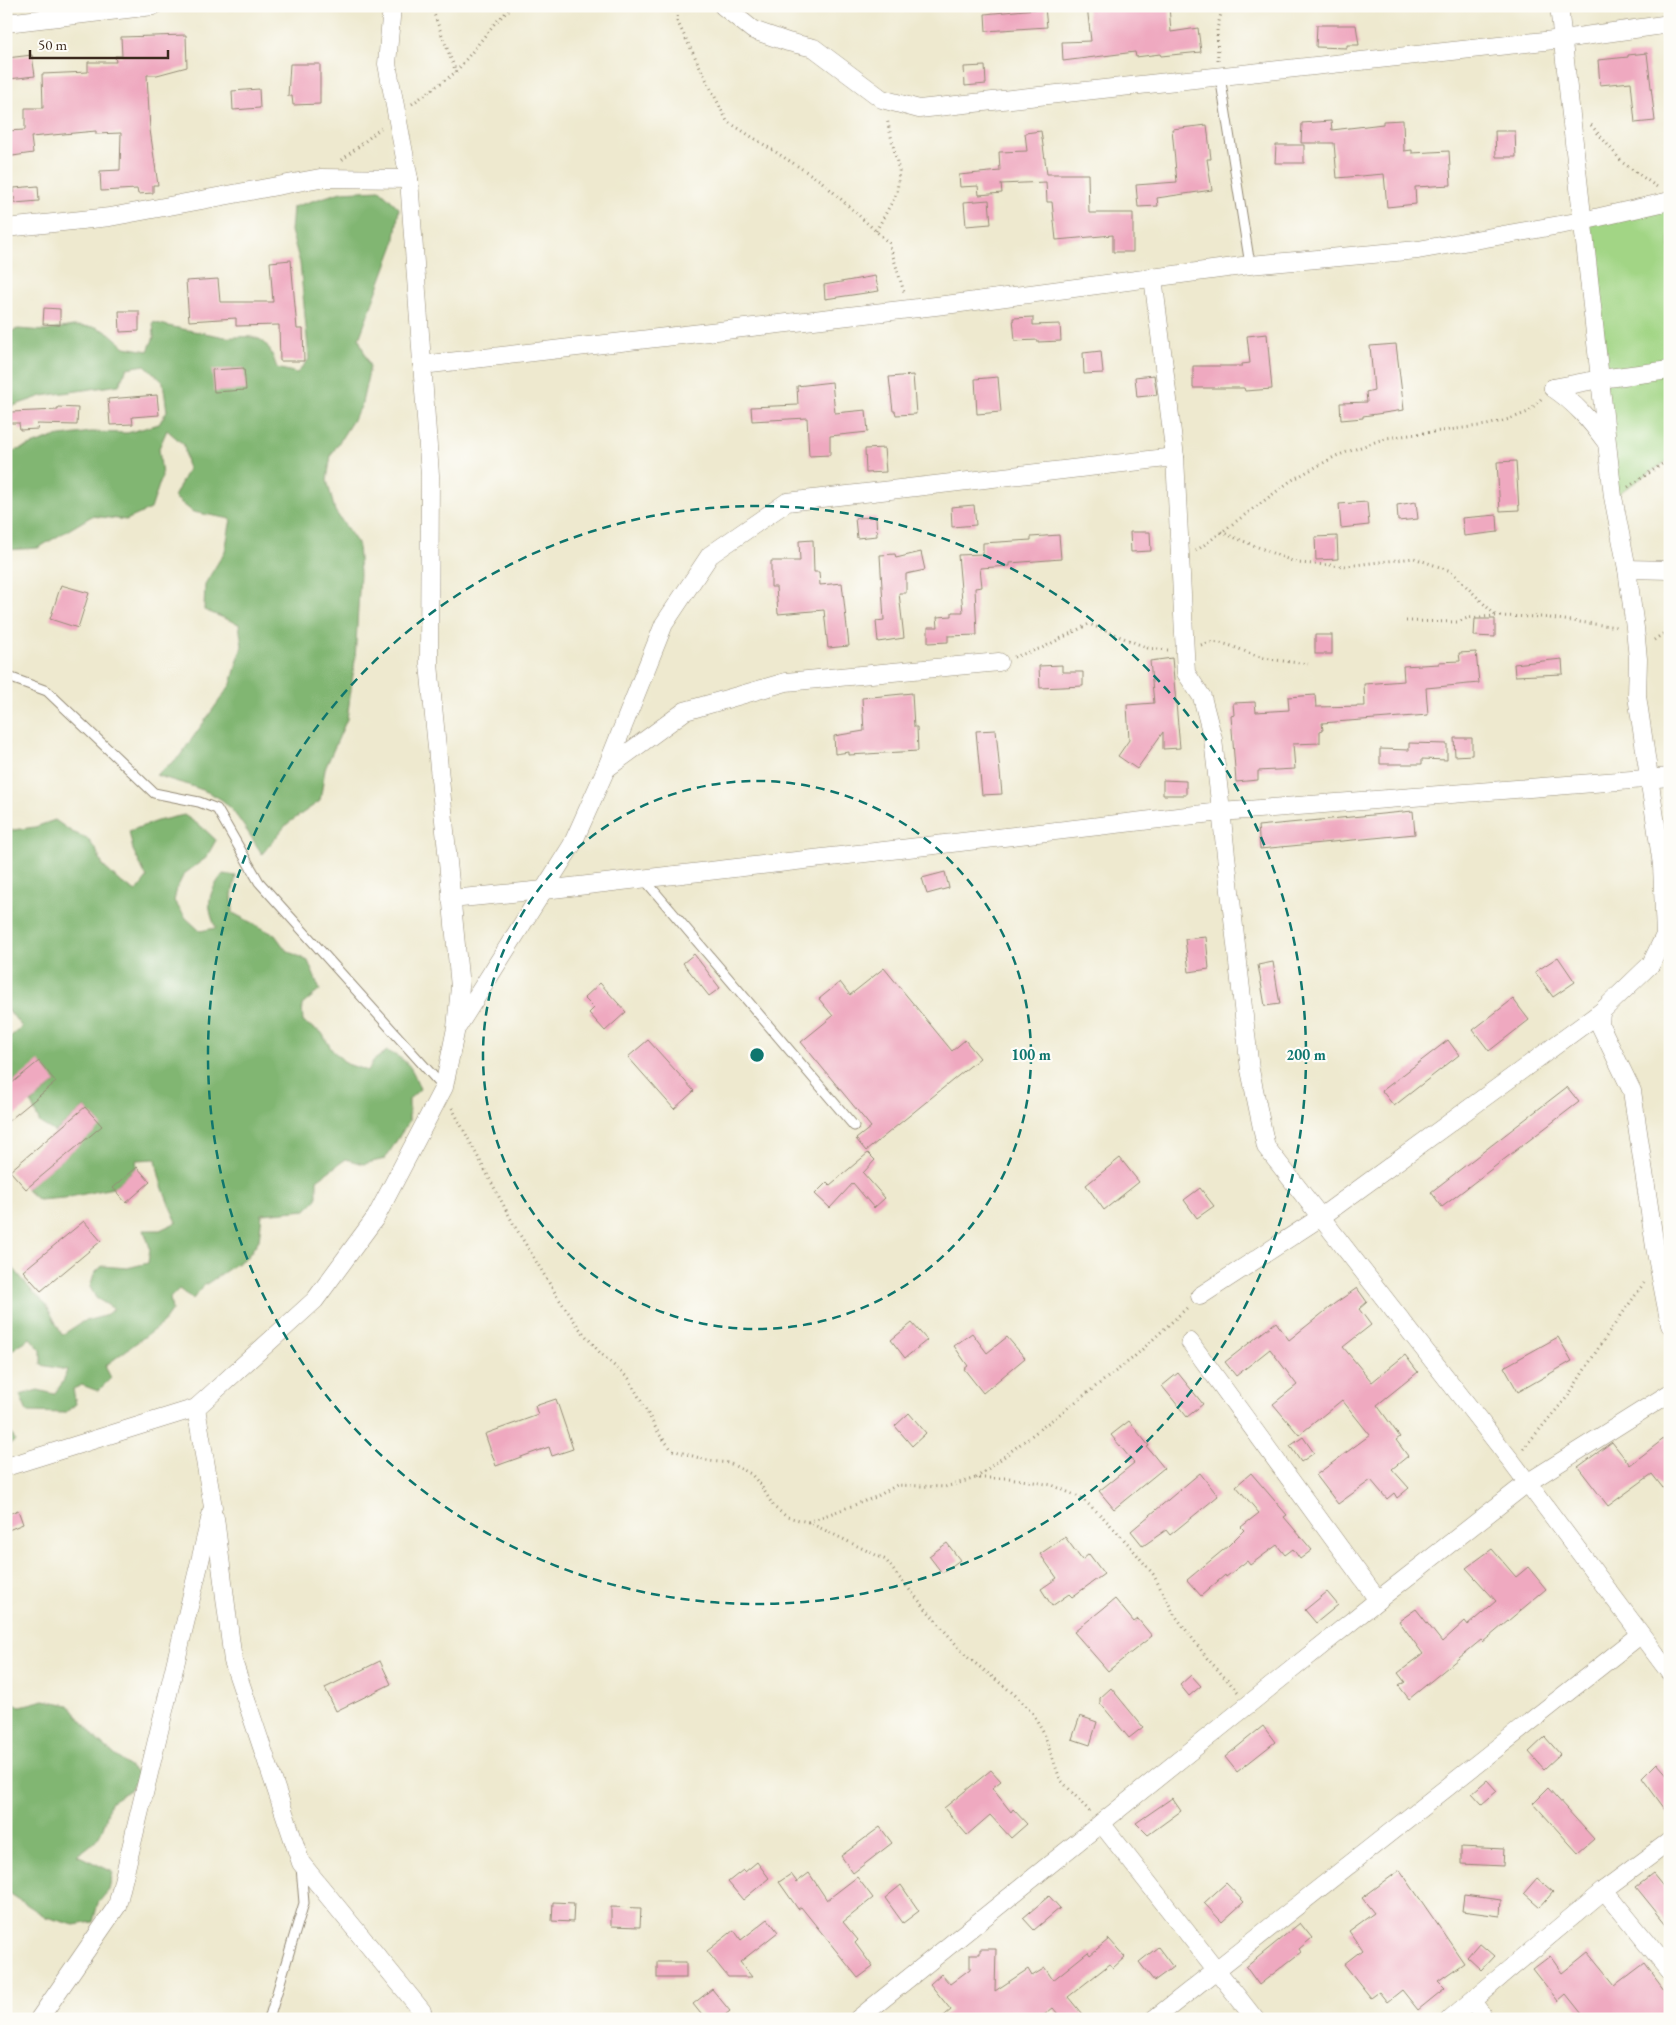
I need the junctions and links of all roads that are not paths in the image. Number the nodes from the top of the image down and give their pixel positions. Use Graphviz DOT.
graph roads {
  1 [pos="153,6"];
  2 [pos="392,6"];
  3 [pos="723,6"];
  4 [pos="1559,6"];
  5 [pos="6,23"];
  6 [pos="1670,24"];
  7 [pos="1563,39"];
  8 [pos="1220,76"];
  9 [pos="409,179"];
  10 [pos="1666,196"];
  11 [pos="1582,222"];
  12 [pos="6,228"];
  13 [pos="1250,265"];
  14 [pos="1154,277"];
  15 [pos="422,365"];
  16 [pos="1670,370"];
  17 [pos="1600,379"];
  18 [pos="1607,443"];
  19 [pos="1175,457"];
  20 [pos="1627,569"];
  21 [pos="1670,570"];
  22 [pos="999,662"];
  23 [pos="6,676"];
  24 [pos="606,769"];
  25 [pos="1670,778"];
  26 [pos="1648,780"];
  27 [pos="1221,812"];
  28 [pos="644,878"];
  29 [pos="544,890"];
  30 [pos="451,899"];
  31 [pos="1601,1012"];
  32 [pos="456,1028"];
  33 [pos="444,1088"];
  34 [pos="854,1126"];
  35 [pos="1321,1217"];
  36 [pos="1200,1296"];
  37 [pos="1670,1325"];
  38 [pos="1190,1342"];
  39 [pos="1670,1393"];
  40 [pos="196,1408"];
  41 [pos="6,1468"];
  42 [pos="1527,1483"];
  43 [pos="213,1507"];
  44 [pos="1378,1600"];
  45 [pos="1640,1635"];
  46 [pos="1670,1673"];
  47 [pos="1101,1823"];
  48 [pos="1670,1840"];
  49 [pos="301,1863"];
  50 [pos="1604,1890"];
  51 [pos="1217,1969"];
  52 [pos="1670,1971"];
  53 [pos="1472,2000"];
  54 [pos="38,2019"];
  55 [pos="270,2019"];
  56 [pos="423,2019"];
  57 [pos="858,2019"];
  58 [pos="1154,2019"];
  59 [pos="1255,2019"];
  60 [pos="1450,2019"];
  61 [pos="1485,2019"];
  1 -- 5 [label="street"];
  2 -- 9 [label="street"];
  3 -- 8 [label="street"];
  4 -- 7 [label="street"];
  6 -- 7 [label="street"];
  7 -- 8 [label="street"];
  7 -- 11 [label="street"];
  8 -- 13 [label="lane"];
  9 -- 12 [label="street"];
  9 -- 15 [label="street"];
  10 -- 11 [label="street"];
  11 -- 13 [label="street"];
  11 -- 17 [label="street"];
  13 -- 14 [label="street"];
  14 -- 15 [label="street"];
  14 -- 19 [label="street"];
  15 -- 30 [label="street"];
  16 -- 17 [label="street"];
  17 -- 18 [label="street"];
  17 -- 18 [label="street"];
  18 -- 20 [label="street"];
  19 -- 24 [label="street"];
  19 -- 27 [label="street"];
  20 -- 21 [label="street"];
  20 -- 26 [label="street"];
  22 -- 24 [label="street"];
  23 -- 33 [label="lane"];
  24 -- 29 [label="street"];
  25 -- 26 [label="street"];
  26 -- 27 [label="street"];
  26 -- 31 [label="street"];
  27 -- 28 [label="street"];
  27 -- 35 [label="street"];
  28 -- 29 [label="street"];
  28 -- 34 [label="lane"];
  29 -- 30 [label="street"];
  29 -- 32 [label="street"];
  30 -- 32 [label="street"];
  31 -- 35 [label="street"];
  31 -- 37 [label="street"];
  32 -- 33 [label="street"];
  33 -- 40 [label="street"];
  35 -- 36 [label="street"];
  35 -- 42 [label="street"];
  38 -- 44 [label="street"];
  39 -- 42 [label="street"];
  40 -- 41 [label="street"];
  40 -- 43 [label="street"];
  42 -- 44 [label="street"];
  42 -- 45 [label="street"];
  43 -- 49 [label="street"];
  43 -- 54 [label="street"];
  44 -- 47 [label="street"];
  45 -- 46 [label="street"];
  45 -- 51 [label="street"];
  47 -- 51 [label="street"];
  47 -- 57 [label="street"];
  48 -- 50 [label="street"];
  49 -- 55 [label="lane"];
  49 -- 56 [label="street"];
  50 -- 52 [label="street"];
  50 -- 53 [label="street"];
  51 -- 58 [label="street"];
  51 -- 59 [label="street"];
  53 -- 60 [label="street"];
  53 -- 61 [label="street"];
}
